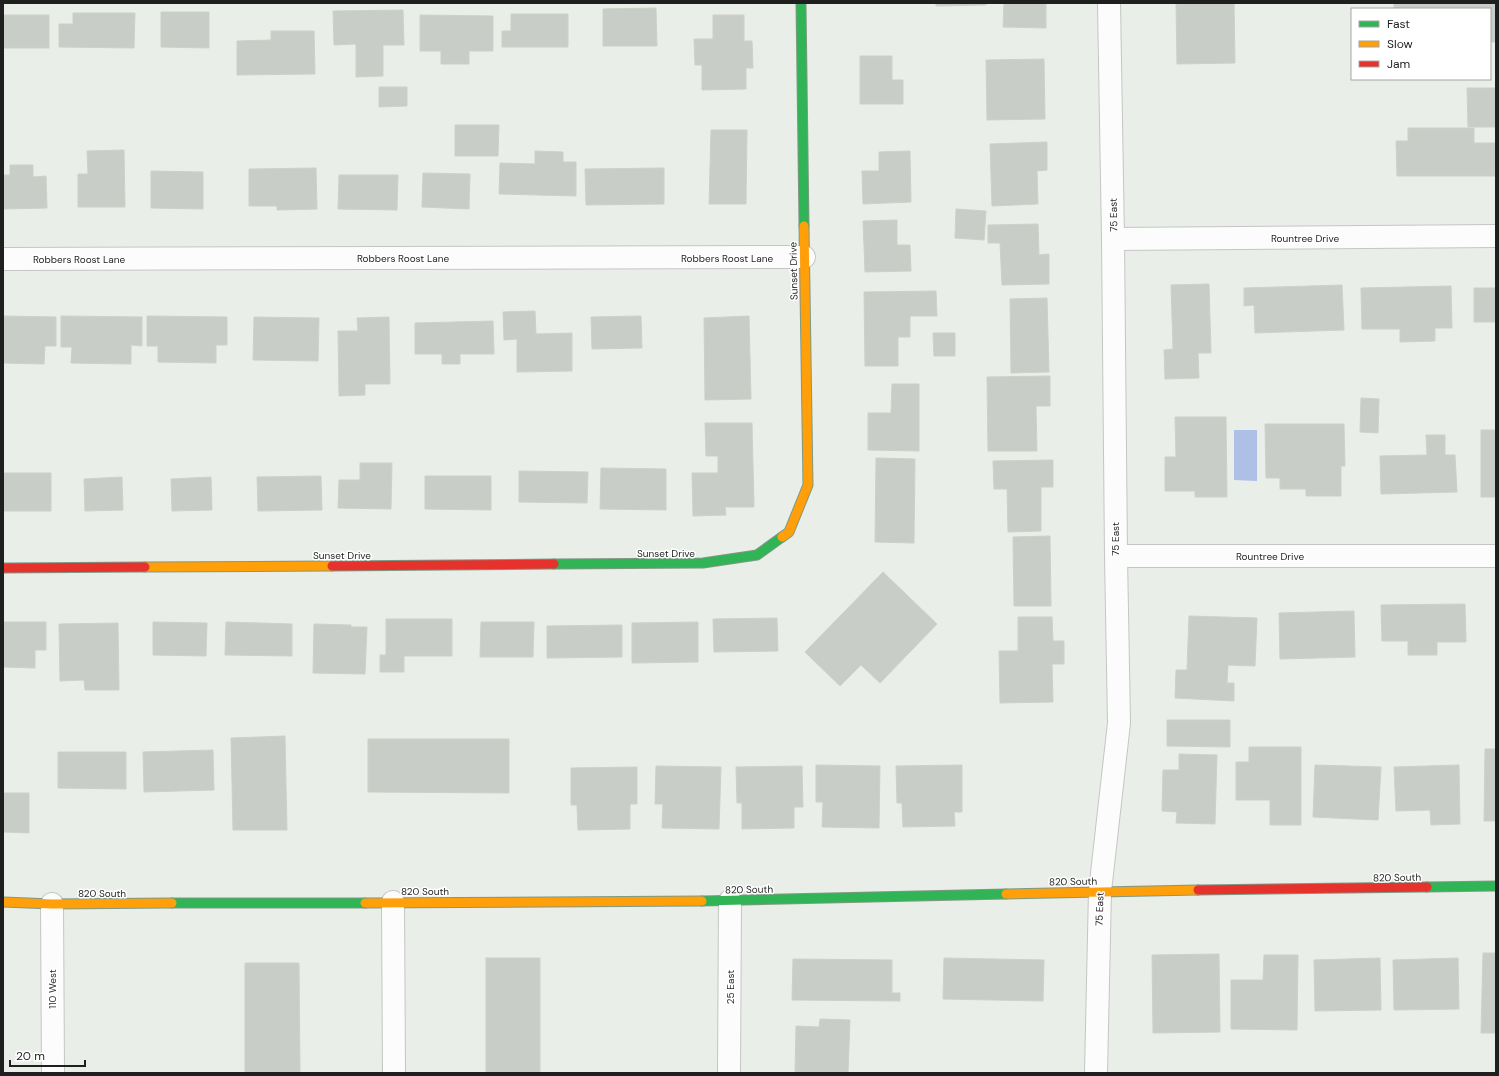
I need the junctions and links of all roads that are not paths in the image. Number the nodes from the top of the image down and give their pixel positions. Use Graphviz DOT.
graph roads {
  1 [pos="801,3"];
  2 [pos="1108,3"];
  3 [pos="1496,236"];
  4 [pos="1113,240"];
  5 [pos="804,258"];
  6 [pos="3,259"];
  7 [pos="1116,556"];
  8 [pos="1496,556"];
  9 [pos="3,568"];
  10 [pos="1496,886"];
  11 [pos="1100,891"];
  12 [pos="730,901"];
  13 [pos="3,902"];
  14 [pos="393,902"];
  15 [pos="52,904"];
  16 [pos="53,1073"];
  17 [pos="394,1073"];
  18 [pos="729,1073"];
  19 [pos="1096,1073"];
  1 -- 5 [label="street, Sunset Drive"];
  2 -- 4 [label="street, 75 East"];
  3 -- 4 [label="street, Rountree Drive"];
  4 -- 7 [label="street, 75 East"];
  5 -- 6 [label="street, Robbers Roost Lane"];
  5 -- 9 [label="street, Sunset Drive"];
  7 -- 8 [label="street, Rountree Drive"];
  7 -- 11 [label="street, 75 East"];
  10 -- 11 [label="street, 820 South"];
  11 -- 12 [label="street, 820 South"];
  11 -- 19 [label="street, 75 East"];
  12 -- 14 [label="street, 820 South"];
  12 -- 18 [label="street, 25 East"];
  13 -- 15 [label="street, 820 South"];
  14 -- 15 [label="street, 820 South"];
  14 -- 17 [label="street"];
  15 -- 16 [label="street, 110 West"];
}
